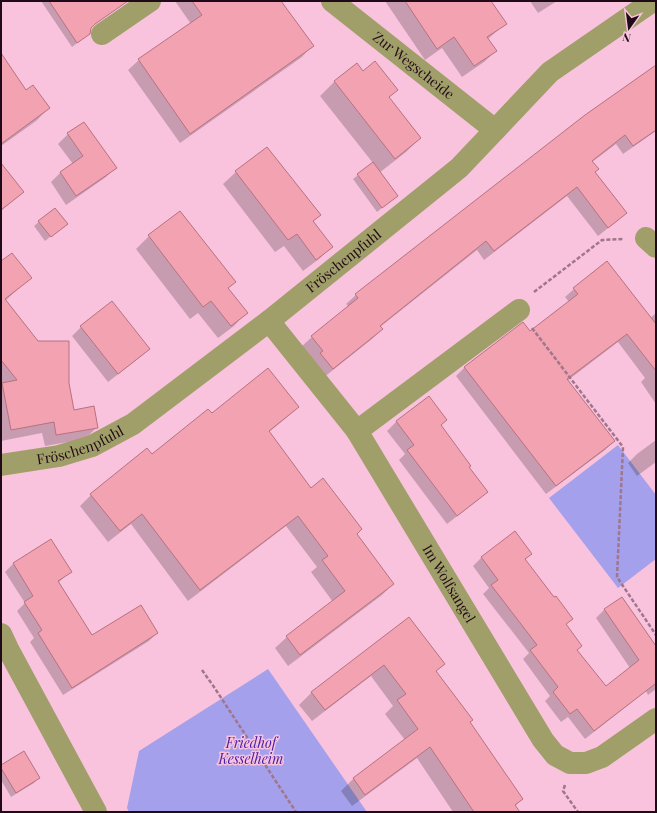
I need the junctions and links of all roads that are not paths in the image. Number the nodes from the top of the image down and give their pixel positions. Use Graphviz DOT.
graph roads {
  1 [pos="150,1"];
  2 [pos="332,1"];
  3 [pos="653,1"];
  4 [pos="102,34"];
  5 [pos="495,130"];
  6 [pos="519,310"];
  7 [pos="269,320"];
  8 [pos="357,431"];
  9 [pos="1,465"];
  10 [pos="1,634"];
  11 [pos="656,719"];
  12 [pos="96,812"];
  1 -- 4 [label="street"];
  2 -- 5 [label="street, Zur Wegscheide"];
  3 -- 5 [label="street, Fröschenpfuhl"];
  5 -- 7 [label="street, Fröschenpfuhl"];
  6 -- 8 [label="street"];
  7 -- 8 [label="street, Im Wolfsangel"];
  7 -- 9 [label="street, Fröschenpfuhl"];
  8 -- 11 [label="street, Im Wolfsangel"];
  10 -- 12 [label="street"];
}
